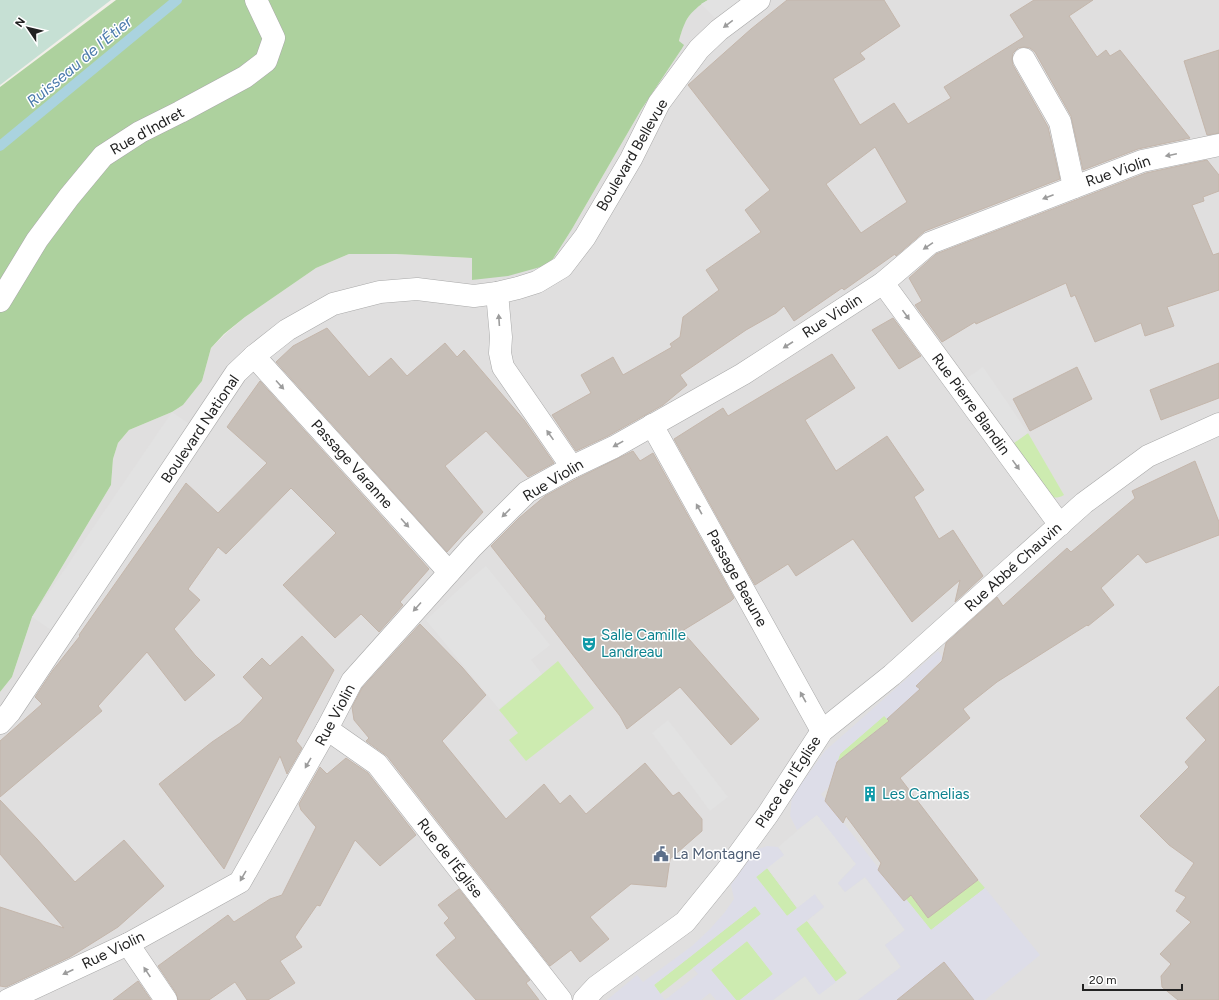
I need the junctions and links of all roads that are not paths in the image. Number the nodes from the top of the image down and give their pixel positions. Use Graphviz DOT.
graph roads {
  1 [pos="256,0"];
  2 [pos="759,0"];
  3 [pos="1024,60"];
  4 [pos="1219,145"];
  5 [pos="1074,187"];
  6 [pos="883,283"];
  7 [pos="497,293"];
  8 [pos="0,302"];
  9 [pos="254,356"];
  10 [pos="1219,424"];
  11 [pos="652,425"];
  12 [pos="572,467"];
  13 [pos="1060,525"];
  14 [pos="449,572"];
  15 [pos="0,723"];
  16 [pos="328,729"];
  17 [pos="822,731"];
  18 [pos="128,944"];
  19 [pos="8,1000"];
  20 [pos="166,1000"];
  21 [pos="561,1000"];
  22 [pos="584,1000"];
  1 -- 8 [label="street, Rue d'Indret"];
  2 -- 7 [label="street, Boulevard Bellevue, one-way"];
  3 -- 5 [label="street"];
  4 -- 5 [label="street, Rue Violin, one-way"];
  5 -- 6 [label="street, Rue Violin, one-way"];
  6 -- 11 [label="street, Rue Violin, one-way"];
  6 -- 13 [label="street, Rue Pierre Blandin, one-way"];
  7 -- 9 [label="street, Boulevard National"];
  12 -- 7 [label="street, one-way"];
  9 -- 14 [label="street, Passage Varanne, one-way"];
  9 -- 15 [label="street, Boulevard National"];
  10 -- 13 [label="street, Rue Abbé Chauvin"];
  11 -- 12 [label="street, Rue Violin, one-way"];
  17 -- 11 [label="street, Passage Beaune, one-way"];
  12 -- 14 [label="street, Rue Violin, one-way"];
  13 -- 17 [label="street, Rue Abbé Chauvin"];
  14 -- 16 [label="street, Rue Violin, one-way"];
  16 -- 18 [label="street, Rue Violin, one-way"];
  16 -- 21 [label="street, Rue de l'Église"];
  17 -- 22 [label="street, Place de l'Église"];
  18 -- 19 [label="street, Rue Violin, one-way"];
  20 -- 18 [label="street, one-way"];
}
